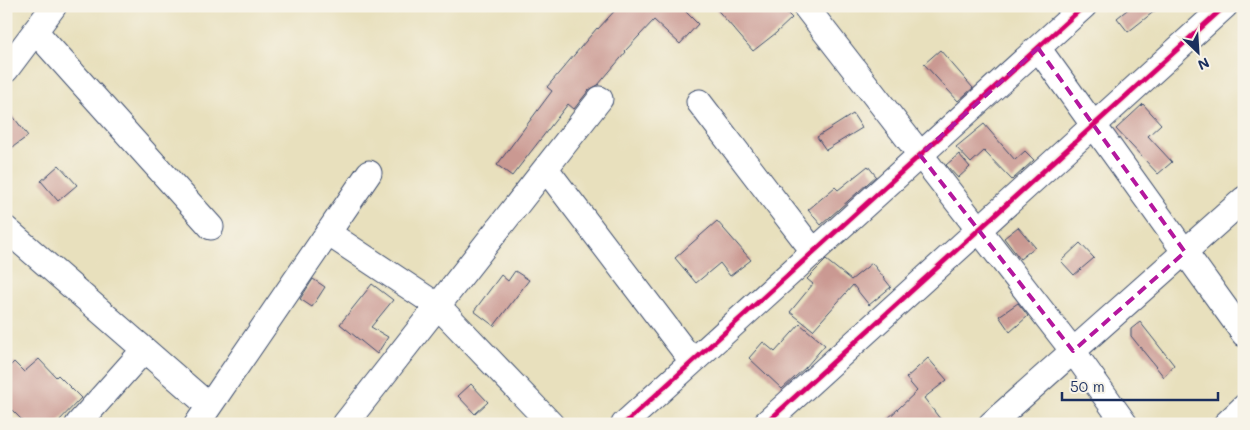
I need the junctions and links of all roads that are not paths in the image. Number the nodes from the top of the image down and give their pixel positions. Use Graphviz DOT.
graph roads {
  1 [pos="54,6"];
  2 [pos="805,6"];
  3 [pos="1084,6"];
  4 [pos="1225,6"];
  5 [pos="35,31"];
  6 [pos="1038,48"];
  7 [pos="6,70"];
  8 [pos="600,99"];
  9 [pos="699,102"];
  10 [pos="1094,126"];
  11 [pos="920,155"];
  12 [pos="546,169"];
  13 [pos="369,173"];
  14 [pos="1244,199"];
  15 [pos="211,227"];
  16 [pos="6,229"];
  17 [pos="979,231"];
  18 [pos="328,233"];
  19 [pos="814,252"];
  20 [pos="1185,252"];
  21 [pos="438,306"];
  22 [pos="1244,334"];
  23 [pos="144,350"];
  24 [pos="1073,351"];
  25 [pos="692,361"];
  26 [pos="1244,408"];
  27 [pos="203,415"];
  28 [pos="78,424"];
  29 [pos="345,424"];
  30 [pos="551,424"];
  31 [pos="624,424"];
  32 [pos="765,424"];
  33 [pos="991,424"];
  34 [pos="1125,424"];
  35 [pos="1226,424"];
  1 -- 5 [label="street"];
  2 -- 11 [label="street"];
  3 -- 6 [label="street"];
  4 -- 10 [label="street"];
  5 -- 7 [label="street"];
  5 -- 15 [label="street"];
  6 -- 10 [label="street"];
  6 -- 11 [label="street"];
  8 -- 12 [label="street"];
  9 -- 19 [label="street"];
  10 -- 17 [label="street"];
  10 -- 20 [label="street"];
  11 -- 17 [label="street"];
  11 -- 19 [label="street"];
  12 -- 21 [label="street"];
  12 -- 25 [label="street"];
  13 -- 18 [label="street"];
  14 -- 20 [label="street"];
  16 -- 23 [label="street"];
  17 -- 24 [label="street"];
  17 -- 32 [label="street"];
  18 -- 21 [label="street"];
  18 -- 27 [label="street"];
  19 -- 25 [label="street"];
  20 -- 22 [label="street"];
  20 -- 24 [label="street"];
  21 -- 29 [label="street"];
  21 -- 30 [label="street"];
  23 -- 27 [label="street"];
  23 -- 28 [label="street"];
  24 -- 33 [label="street"];
  24 -- 34 [label="street"];
  25 -- 31 [label="street"];
  26 -- 35 [label="street"];
}
